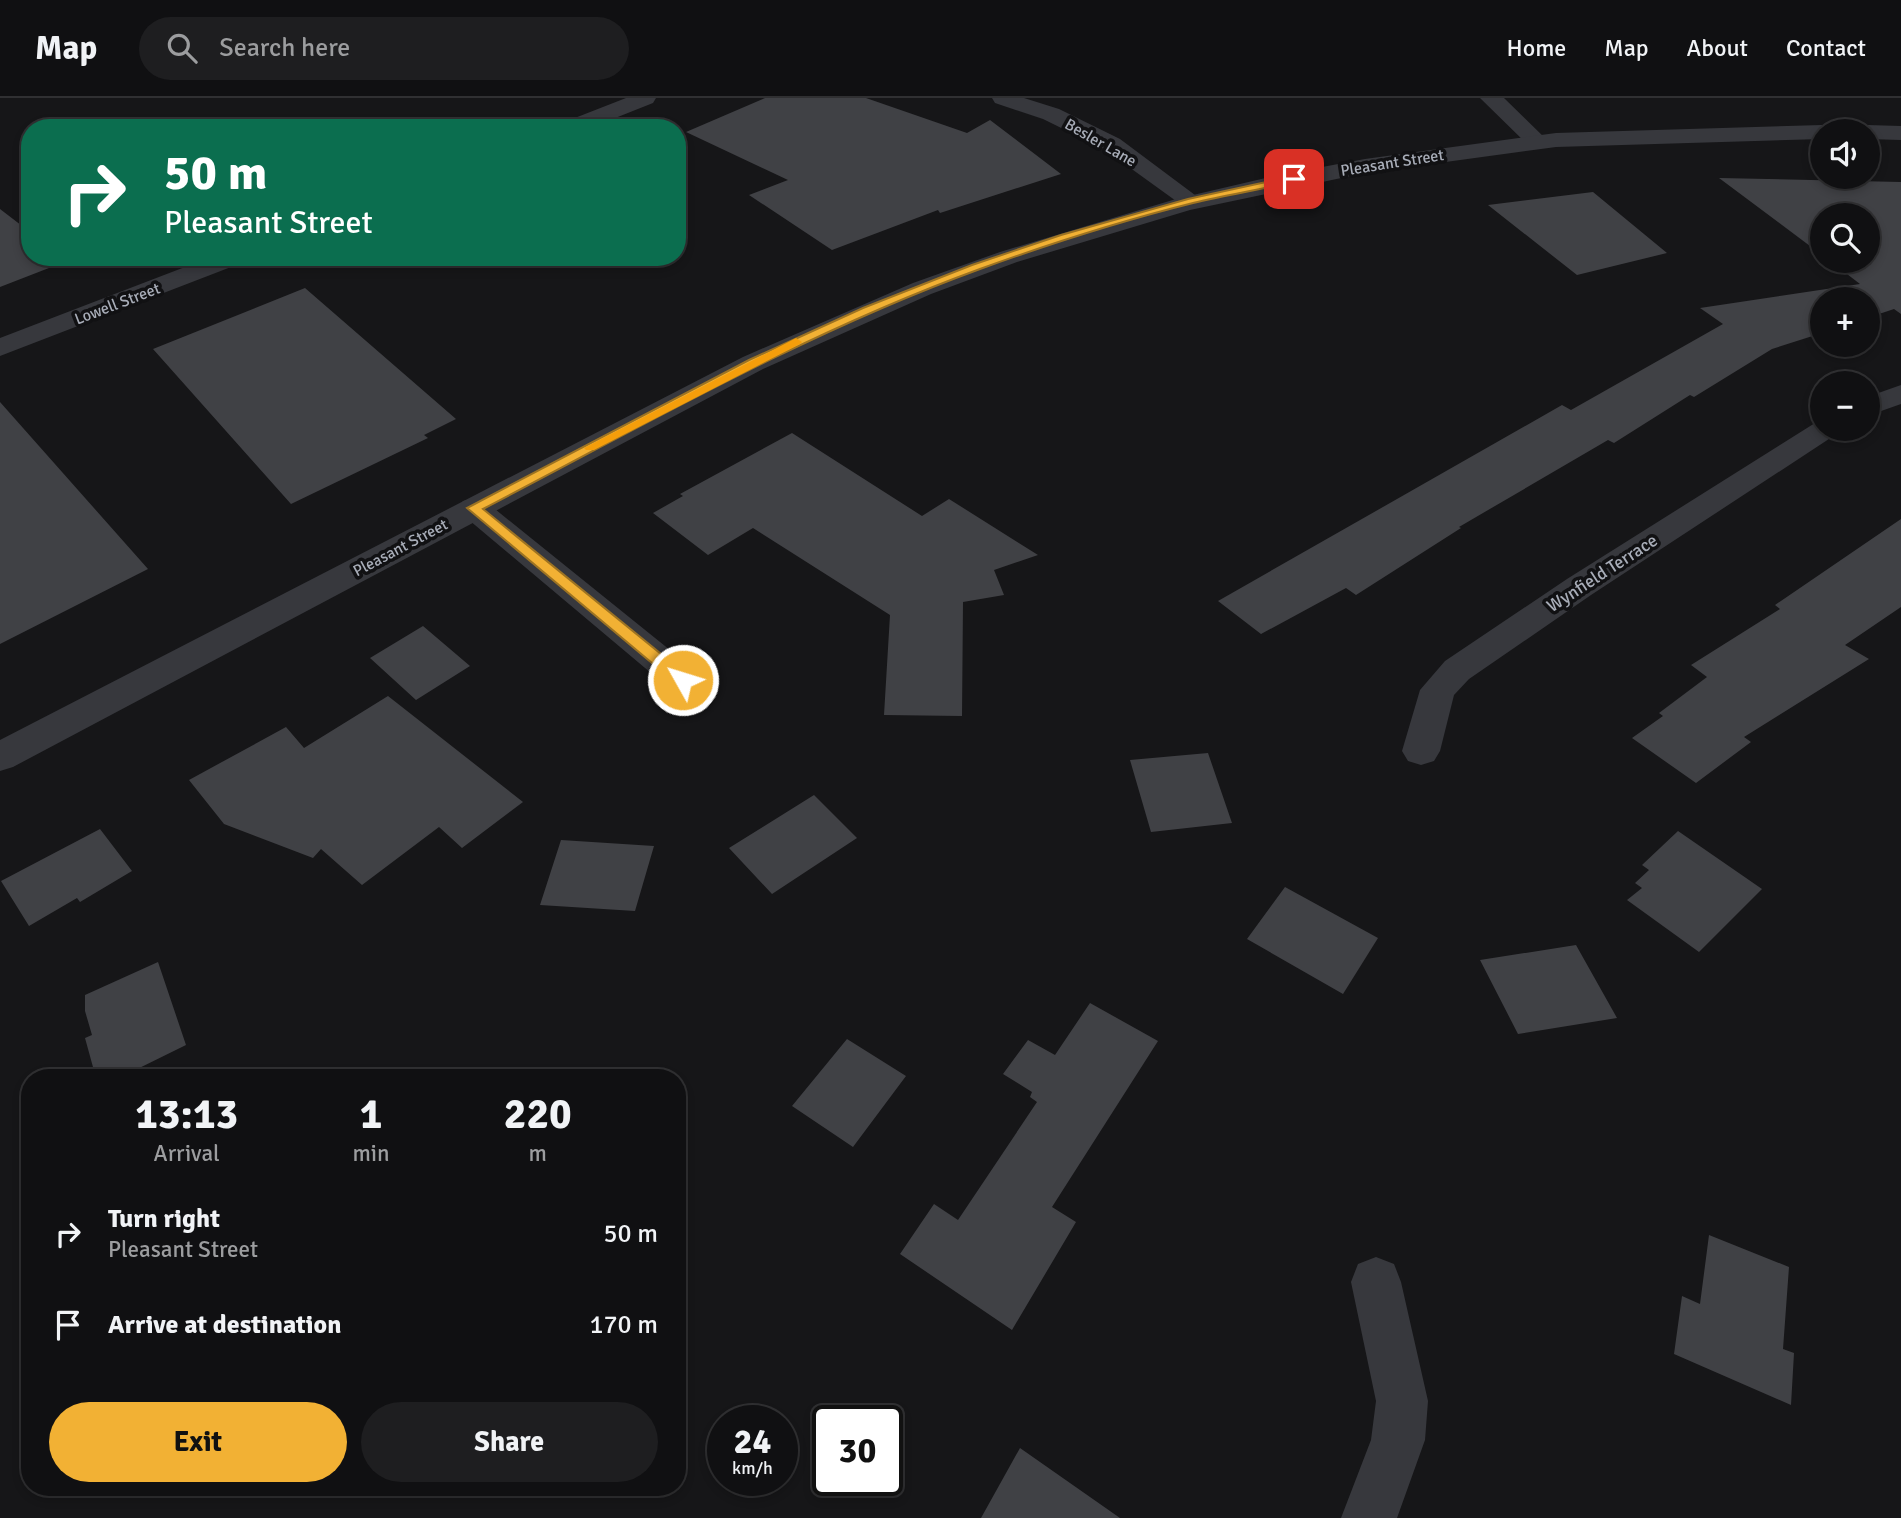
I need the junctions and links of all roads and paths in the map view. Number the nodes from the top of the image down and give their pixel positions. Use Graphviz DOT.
graph roads {
  1 [pos="645,98"];
  2 [pos="1003,98"];
  3 [pos="1491,98"];
  4 [pos="592,119"];
  5 [pos="1810,132"];
  6 [pos="1880,132"];
  7 [pos="1901,133"];
  8 [pos="1538,142"];
  9 [pos="1191,201"];
  10 [pos="212,266"];
  11 [pos="0,348"];
  12 [pos="1901,394"];
  13 [pos="1880,402"];
  14 [pos="1810,439"];
  15 [pos="474,508"];
  16 [pos="683,680"];
  17 [pos="1421,751"];
  18 [pos="0,757"];
  19 [pos="1376,1282"];
  20 [pos="1369,1518"];
  1 -- 4 [label="street"];
  2 -- 9 [label="street, Besler Lane"];
  3 -- 8 [label="street"];
  5 -- 8 [label="street, Pleasant Street"];
  6 -- 7 [label="street"];
  8 -- 9 [label="street, Pleasant Street"];
  9 -- 15 [label="street, Pleasant Street"];
  10 -- 11 [label="street, Lowell Street"];
  12 -- 13 [label="street"];
  14 -- 17 [label="street, Wynfield Terrace"];
  15 -- 16 [label="street"];
  15 -- 18 [label="street, Pleasant Street"];
  19 -- 20 [label="street"];
}
